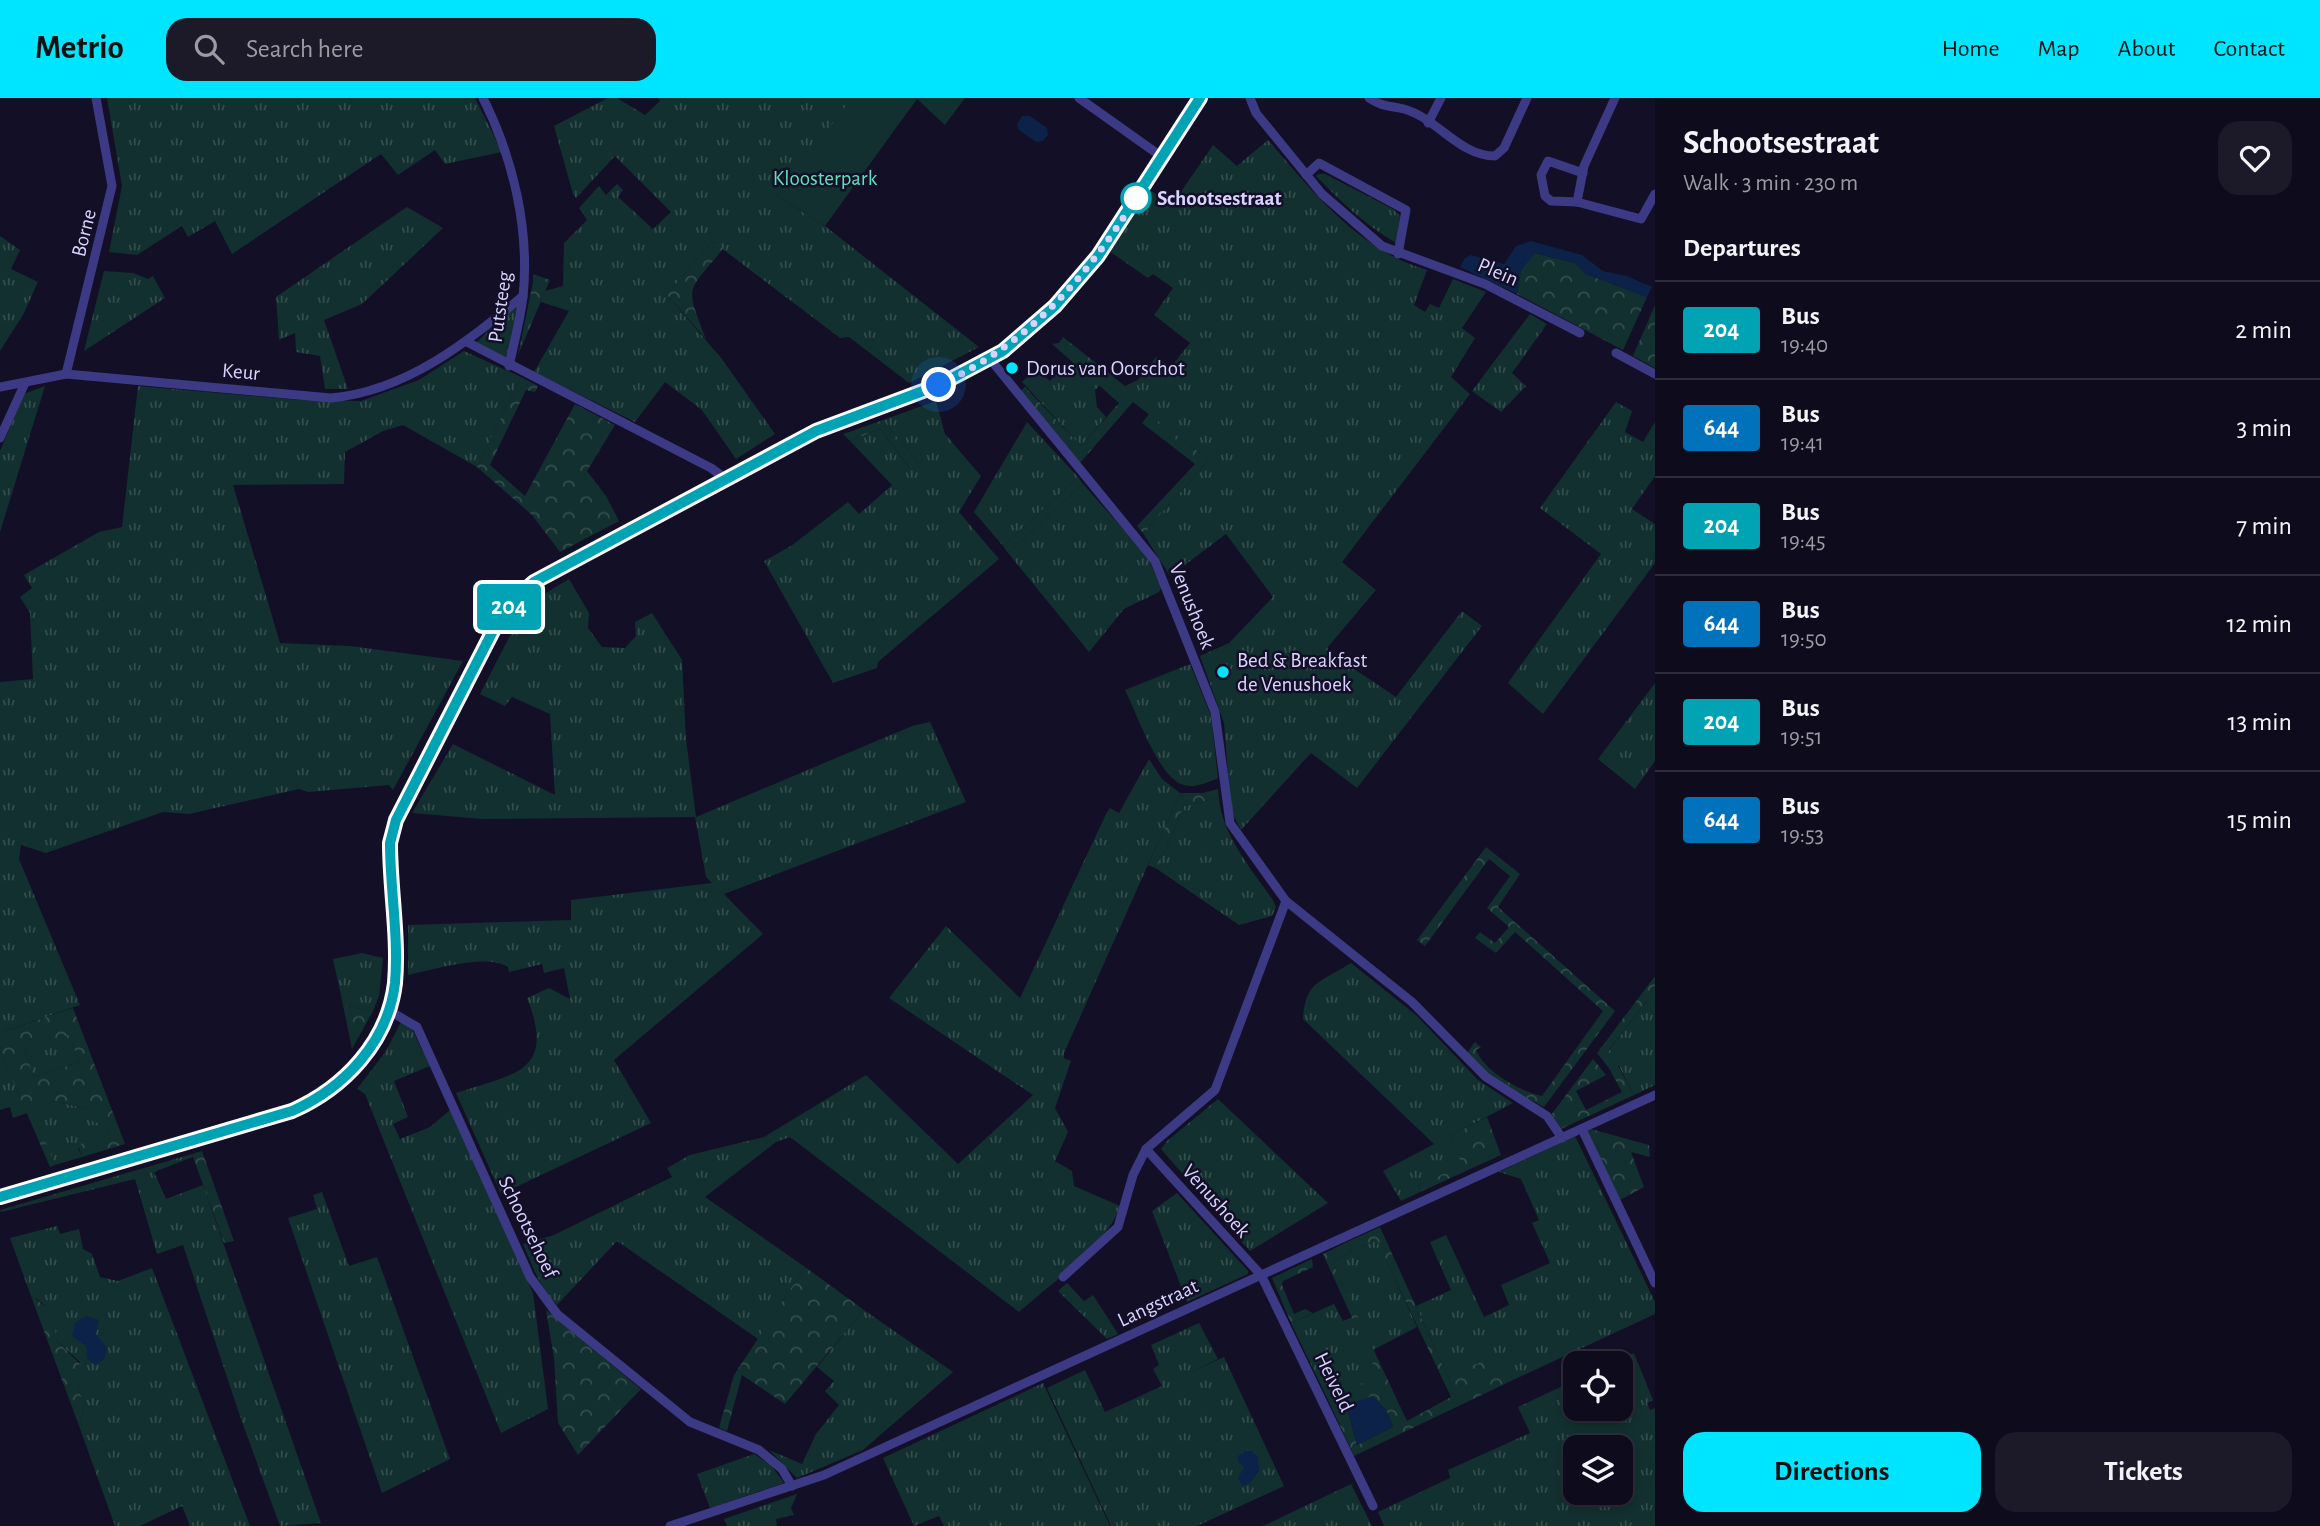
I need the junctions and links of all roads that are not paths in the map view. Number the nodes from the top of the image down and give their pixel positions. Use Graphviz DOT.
graph roads {
  1 [pos="96,98"];
  2 [pos="483,98"];
  3 [pos="1079,98"];
  4 [pos="1200,98"];
  5 [pos="1250,98"];
  6 [pos="1369,98"];
  7 [pos="1441,98"];
  8 [pos="1527,98"];
  9 [pos="1615,98"];
  10 [pos="1429,123"];
  11 [pos="1162,157"];
  12 [pos="1583,173"];
  13 [pos="1306,175"];
  14 [pos="1655,194"];
  15 [pos="1577,202"];
  16 [pos="1398,254"];
  17 [pos="523,296"];
  18 [pos="1580,333"];
  19 [pos="467,342"];
  20 [pos="1616,353"];
  21 [pos="990,359"];
  22 [pos="509,366"];
  23 [pos="66,374"];
  24 [pos="1655,374"];
  25 [pos="25,383"];
  26 [pos="0,387"];
  27 [pos="0,438"];
  28 [pos="726,479"];
  29 [pos="1286,901"];
  30 [pos="388,1010"];
  31 [pos="1655,1095"];
  32 [pos="1582,1129"];
  33 [pos="1562,1138"];
  34 [pos="1146,1149"];
  35 [pos="0,1197"];
  36 [pos="1261,1275"];
  37 [pos="1063,1277"];
  38 [pos="1655,1283"];
  39 [pos="792,1486"];
  40 [pos="1373,1506"];
  41 [pos="670,1526"];
  1 -- 23 [label="street, Borne"];
  2 -- 17 [label="street, Putsteeg"];
  3 -- 11 [label="street"];
  4 -- 11 [label="main road"];
  5 -- 13 [label="street, Plein"];
  6 -- 10 [label="street"];
  7 -- 10 [label="street"];
  8 -- 10 [label="street"];
  9 -- 12 [label="street"];
  11 -- 21 [label="main road"];
  12 -- 15 [label="street"];
  12 -- 15 [label="street"];
  13 -- 16 [label="street, Plein"];
  13 -- 16 [label="street"];
  14 -- 15 [label="street"];
  16 -- 18 [label="street, Plein"];
  17 -- 19 [label="street, Keur"];
  17 -- 22 [label="street, Putsteeg"];
  19 -- 22 [label="street"];
  19 -- 23 [label="street, Keur"];
  20 -- 24 [label="street"];
  21 -- 28 [label="main road"];
  21 -- 29 [label="street, Venushoek"];
  22 -- 28 [label="street, Putsteeg"];
  23 -- 25 [label="street, Keur"];
  25 -- 26 [label="street, Keur"];
  25 -- 27 [label="street"];
  28 -- 30 [label="main road"];
  29 -- 33 [label="street, Venushoek"];
  29 -- 34 [label="street"];
  30 -- 35 [label="main road"];
  30 -- 39 [label="street, Schootsehoef"];
  31 -- 32 [label="street, Langstraat"];
  32 -- 33 [label="street, Langstraat"];
  32 -- 38 [label="street"];
  33 -- 36 [label="street, Langstraat"];
  34 -- 36 [label="street, Venushoek"];
  34 -- 37 [label="street"];
  36 -- 39 [label="street, Langstraat"];
  36 -- 40 [label="street, Heiveld"];
  39 -- 41 [label="street, Langstraat"];
}
